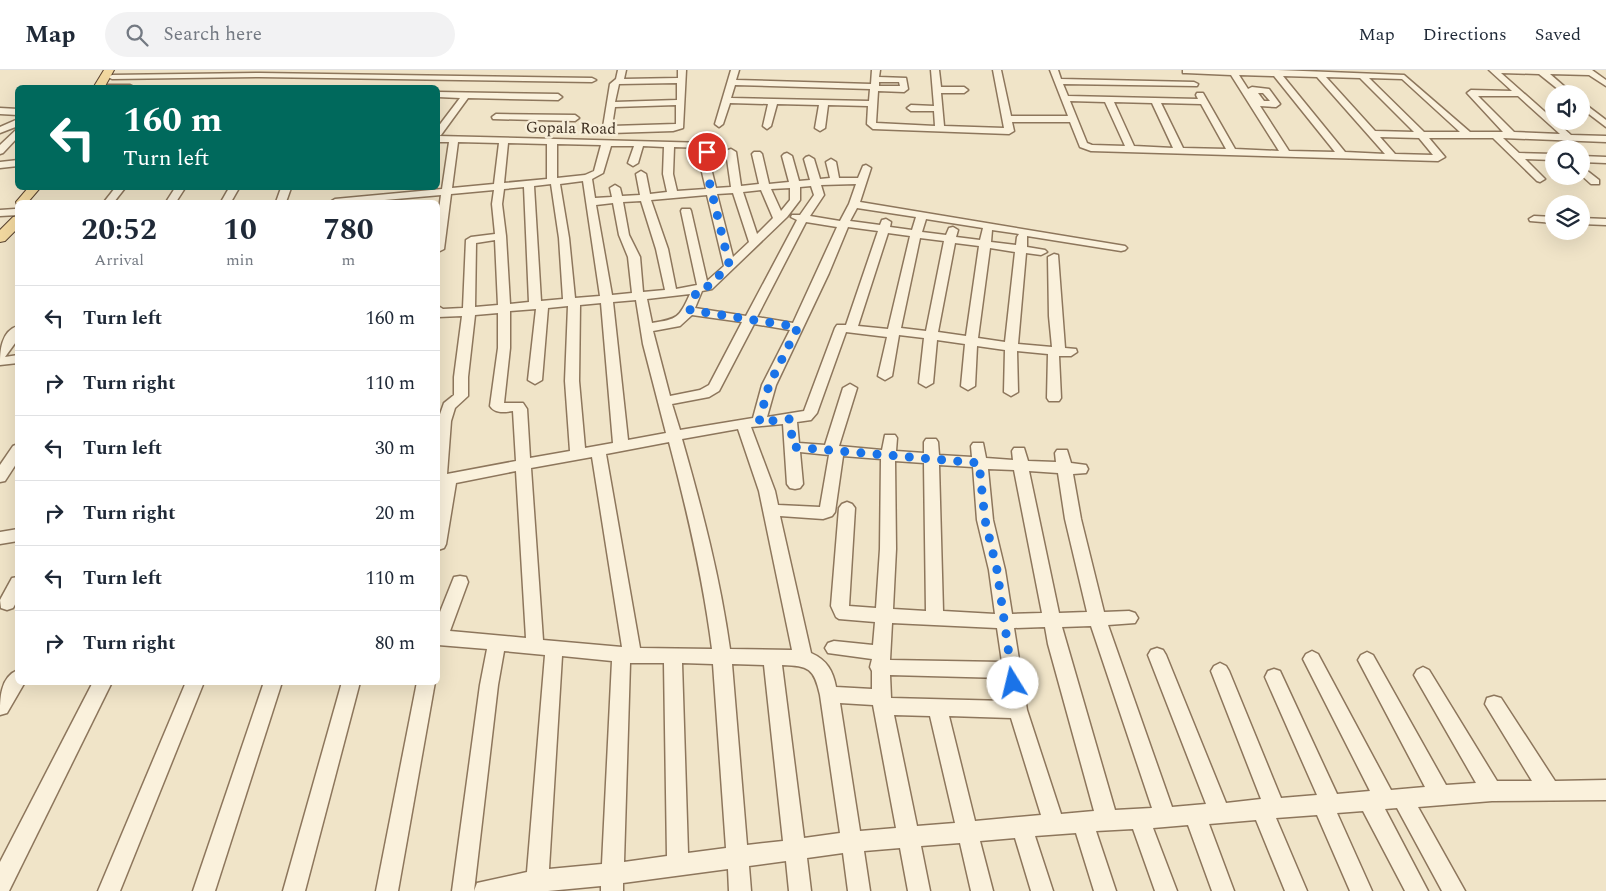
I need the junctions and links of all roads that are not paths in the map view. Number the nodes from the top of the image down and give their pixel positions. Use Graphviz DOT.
graph roads {
  1 [pos="443,70"];
  2 [pos="487,70"];
  3 [pos="622,70"];
  4 [pos="651,70"];
  5 [pos="736,70"];
  6 [pos="935,70"];
  7 [pos="998,70"];
  8 [pos="1054,70"];
  9 [pos="1096,70"];
  10 [pos="1494,70"];
  11 [pos="1186,71"];
  12 [pos="1525,71"];
  13 [pos="1592,71"];
  14 [pos="113,72"];
  15 [pos="263,72"];
  16 [pos="1275,72"];
  17 [pos="1542,72"];
  18 [pos="1234,73"];
  19 [pos="1335,73"];
  20 [pos="682,75"];
  21 [pos="1320,75"];
  22 [pos="310,76"];
  23 [pos="352,76"];
  24 [pos="1362,76"];
  25 [pos="393,77"];
  26 [pos="437,77"];
  27 [pos="480,78"];
  28 [pos="1606,78"];
  29 [pos="569,80"];
  30 [pos="592,80"];
  31 [pos="876,81"];
  32 [pos="1058,81"];
  33 [pos="618,82"];
  34 [pos="731,82"];
  35 [pos="1102,82"];
  36 [pos="1194,84"];
  37 [pos="1606,84"];
  38 [pos="101,85"];
  39 [pos="107,85"];
  40 [pos="300,85"];
  41 [pos="342,85"];
  42 [pos="386,85"];
  43 [pos="430,85"];
  44 [pos="1558,85"];
  45 [pos="936,90"];
  46 [pos="964,90"];
  47 [pos="440,94"];
  48 [pos="1520,94"];
  49 [pos="466,95"];
  50 [pos="1064,98"];
  51 [pos="1108,99"];
  52 [pos="726,100"];
  53 [pos="1155,100"];
  54 [pos="681,102"];
  55 [pos="773,102"];
  56 [pos="1205,102"];
  57 [pos="824,103"];
  58 [pos="874,104"];
  59 [pos="611,105"];
  60 [pos="932,105"];
  61 [pos="552,108"];
  62 [pos="911,108"];
  63 [pos="0,111"];
  64 [pos="1590,111"];
  65 [pos="15,112"];
  66 [pos="647,117"];
  67 [pos="495,118"];
  68 [pos="574,118"];
  69 [pos="1007,118"];
  70 [pos="1072,120"];
  71 [pos="15,123"];
  72 [pos="719,124"];
  73 [pos="1606,124"];
  74 [pos="767,126"];
  75 [pos="820,128"];
  76 [pos="940,128"];
  77 [pos="0,130"];
  78 [pos="440,130"];
  79 [pos="15,134"];
  80 [pos="1372,134"];
  81 [pos="1422,135"];
  82 [pos="1495,135"];
  83 [pos="1511,135"];
  84 [pos="1469,136"];
  85 [pos="1568,137"];
  86 [pos="440,139"];
  87 [pos="1606,139"];
  88 [pos="454,140"];
  89 [pos="504,141"];
  90 [pos="552,142"];
  91 [pos="607,142"];
  92 [pos="669,144"];
  93 [pos="2,146"];
  94 [pos="1131,149"];
  95 [pos="1179,150"];
  96 [pos="731,152"];
  97 [pos="1232,152"];
  98 [pos="757,154"];
  99 [pos="1286,154"];
  100 [pos="1342,155"];
  101 [pos="787,156"];
  102 [pos="1518,156"];
  103 [pos="1394,157"];
  104 [pos="1545,158"];
  105 [pos="809,159"];
  106 [pos="1590,159"];
  107 [pos="1606,160"];
  108 [pos="831,162"];
  109 [pos="15,163"];
  110 [pos="634,163"];
  111 [pos="0,165"];
  112 [pos="866,168"];
  113 [pos="641,174"];
  114 [pos="1590,177"];
  115 [pos="587,178"];
  116 [pos="1540,180"];
  117 [pos="553,181"];
  118 [pos="835,181"];
  119 [pos="862,181"];
  120 [pos="1595,182"];
  121 [pos="817,183"];
  122 [pos="529,184"];
  123 [pos="795,185"];
  124 [pos="499,186"];
  125 [pos="765,187"];
  126 [pos="615,188"];
  127 [pos="41,190"];
  128 [pos="118,190"];
  129 [pos="738,190"];
  130 [pos="446,192"];
  131 [pos="711,192"];
  132 [pos="673,195"];
  133 [pos="391,196"];
  134 [pos="645,197"];
  135 [pos="34,200"];
  136 [pos="111,200"];
  137 [pos="354,200"];
  138 [pos="617,200"];
  139 [pos="590,202"];
  140 [pos="854,204"];
  141 [pos="890,210"];
  142 [pos="686,211"];
  143 [pos="0,213"];
  144 [pos="922,214"];
  145 [pos="781,217"];
  146 [pos="803,218"];
  147 [pos="1534,219"];
  148 [pos="1545,220"];
  149 [pos="1590,221"];
  150 [pos="11,222"];
  151 [pos="1606,222"];
  152 [pos="843,224"];
  153 [pos="954,226"];
  154 [pos="883,230"];
  155 [pos="987,230"];
  156 [pos="916,234"];
  157 [pos="440,235"];
  158 [pos="500,236"];
  159 [pos="950,239"];
  160 [pos="754,242"];
  161 [pos="1021,243"];
  162 [pos="984,244"];
  163 [pos="1122,248"];
  164 [pos="1041,252"];
  165 [pos="1054,257"];
  166 [pos="729,264"];
  167 [pos="700,289"];
  168 [pos="671,293"];
  169 [pos="640,296"];
  170 [pos="607,299"];
  171 [pos="571,302"];
  172 [pos="539,305"];
  173 [pos="504,307"];
  174 [pos="690,310"];
  175 [pos="468,312"];
  176 [pos="440,313"];
  177 [pos="749,321"];
  178 [pos="798,327"];
  179 [pos="646,328"];
  180 [pos="851,329"];
  181 [pos="893,332"];
  182 [pos="15,334"];
  183 [pos="931,335"];
  184 [pos="972,342"];
  185 [pos="1011,347"];
  186 [pos="1062,351"];
  187 [pos="0,354"];
  188 [pos="15,359"];
  189 [pos="0,361"];
  190 [pos="885,376"];
  191 [pos="535,380"];
  192 [pos="926,383"];
  193 [pos="968,386"];
  194 [pos="850,388"];
  195 [pos="1011,392"];
  196 [pos="1054,398"];
  197 [pos="665,401"];
  198 [pos="790,419"];
  199 [pos="441,421"];
  200 [pos="759,422"];
  201 [pos="743,424"];
  202 [pos="675,435"];
  203 [pos="890,438"];
  204 [pos="621,446"];
  205 [pos="793,447"];
  206 [pos="834,450"];
  207 [pos="930,450"];
  208 [pos="598,451"];
  209 [pos="15,454"];
  210 [pos="978,454"];
  211 [pos="578,455"];
  212 [pos="888,455"];
  213 [pos="1020,458"];
  214 [pos="523,465"];
  215 [pos="0,477"];
  216 [pos="442,480"];
  217 [pos="795,484"];
  218 [pos="846,508"];
  219 [pos="771,510"];
  220 [pos="440,512"];
  221 [pos="15,536"];
  222 [pos="0,538"];
  223 [pos="460,582"];
  224 [pos="15,590"];
  225 [pos="8,603"];
  226 [pos="935,617"];
  227 [pos="885,618"];
  228 [pos="1129,618"];
  229 [pos="1097,619"];
  230 [pos="1052,620"];
  231 [pos="1005,622"];
  232 [pos="440,633"];
  233 [pos="440,638"];
  234 [pos="497,643"];
  235 [pos="544,648"];
  236 [pos="834,648"];
  237 [pos="627,655"];
  238 [pos="1157,655"];
  239 [pos="673,656"];
  240 [pos="722,658"];
  241 [pos="772,658"];
  242 [pos="803,658"];
  243 [pos="1312,659"];
  244 [pos="880,660"];
  245 [pos="1367,660"];
  246 [pos="1011,670"];
  247 [pos="1220,671"];
  248 [pos="1423,675"];
  249 [pos="1274,677"];
  250 [pos="15,683"];
  251 [pos="101,685"];
  252 [pos="194,685"];
  253 [pos="273,685"];
  254 [pos="351,685"];
  255 [pos="425,685"];
  256 [pos="830,695"];
  257 [pos="882,701"];
  258 [pos="1494,704"];
  259 [pos="0,707"];
  260 [pos="937,708"];
  261 [pos="1018,710"];
  262 [pos="1606,790"];
  263 [pos="1492,791"];
  264 [pos="1550,791"];
  265 [pos="1440,795"];
  266 [pos="1385,799"];
  267 [pos="1327,804"];
  268 [pos="1268,809"];
  269 [pos="1220,813"];
  270 [pos="1195,815"];
  271 [pos="1165,817"];
  272 [pos="1139,818"];
  273 [pos="1108,820"];
  274 [pos="1083,822"];
  275 [pos="1054,824"];
  276 [pos="1022,827"];
  277 [pos="968,832"];
  278 [pos="908,837"];
  279 [pos="850,842"];
  280 [pos="795,849"];
  281 [pos="738,857"];
  282 [pos="678,864"];
  283 [pos="612,882"];
  284 [pos="0,885"];
  285 [pos="538,886"];
  286 [pos="109,891"];
  287 [pos="204,891"];
  288 [pos="294,891"];
  289 [pos="387,891"];
  290 [pos="463,891"];
  291 [pos="485,891"];
  292 [pos="740,891"];
  293 [pos="800,891"];
  294 [pos="858,891"];
  295 [pos="919,891"];
  296 [pos="982,891"];
  297 [pos="1042,891"];
  298 [pos="1105,891"];
  299 [pos="1166,891"];
  300 [pos="1223,891"];
  301 [pos="1296,891"];
  302 [pos="1361,891"];
  303 [pos="1417,891"];
  304 [pos="1454,891"];
  1 -- 26 [label="street"];
  2 -- 27 [label="street"];
  3 -- 33 [label="street"];
  4 -- 66 [label="street"];
  5 -- 34 [label="street"];
  6 -- 45 [label="street"];
  7 -- 69 [label="street"];
  8 -- 32 [label="street"];
  9 -- 35 [label="street"];
  10 -- 12 [label="street"];
  10 -- 48 [label="street"];
  11 -- 18 [label="street"];
  11 -- 36 [label="street"];
  12 -- 17 [label="street"];
  13 -- 17 [label="street"];
  13 -- 28 [label="street"];
  13 -- 37 [label="street"];
  14 -- 15 [label="street"];
  14 -- 38 [label="main road"];
  14 -- 39 [label="main road"];
  15 -- 22 [label="street"];
  16 -- 18 [label="street"];
  16 -- 21 [label="street"];
  16 -- 100 [label="street"];
  17 -- 44 [label="street"];
  18 -- 99 [label="street"];
  19 -- 21 [label="street"];
  19 -- 24 [label="street"];
  20 -- 54 [label="street"];
  20 -- 66 [label="street"];
  21 -- 80 [label="street"];
  22 -- 23 [label="street"];
  22 -- 40 [label="street"];
  23 -- 25 [label="street"];
  23 -- 41 [label="street"];
  24 -- 81 [label="street"];
  24 -- 84 [label="street"];
  25 -- 26 [label="street"];
  25 -- 42 [label="street"];
  26 -- 27 [label="street"];
  26 -- 43 [label="street"];
  27 -- 29 [label="street"];
  29 -- 30 [label="street"];
  29 -- 61 [label="street"];
  31 -- 34 [label="street"];
  31 -- 58 [label="street"];
  32 -- 35 [label="street"];
  32 -- 50 [label="street"];
  33 -- 59 [label="street"];
  33 -- 66 [label="street"];
  34 -- 52 [label="street"];
  35 -- 36 [label="street"];
  36 -- 56 [label="street"];
  45 -- 46 [label="street"];
  45 -- 60 [label="street"];
  47 -- 49 [label="street"];
  48 -- 83 [label="street"];
  48 -- 85 [label="street"];
  49 -- 67 [label="street"];
  49 -- 78 [label="street"];
  50 -- 51 [label="street"];
  50 -- 70 [label="street"];
  51 -- 53 [label="street"];
  51 -- 94 [label="street"];
  52 -- 55 [label="street"];
  52 -- 72 [label="street"];
  53 -- 56 [label="street"];
  53 -- 95 [label="street"];
  54 -- 66 [label="street"];
  54 -- 66 [label="street"];
  55 -- 57 [label="street"];
  55 -- 74 [label="street"];
  56 -- 97 [label="street"];
  57 -- 58 [label="street"];
  57 -- 75 [label="street"];
  58 -- 76 [label="street"];
  59 -- 66 [label="street"];
  59 -- 66 [label="street"];
  60 -- 62 [label="street"];
  60 -- 76 [label="street"];
  61 -- 67 [label="street"];
  61 -- 67 [label="street"];
  61 -- 68 [label="street"];
  63 -- 65 [label="street"];
  64 -- 73 [label="street"];
  66 -- 91 [label="street, Gopala Road"];
  66 -- 92 [label="street, Gopala Road"];
  66 -- 110 [label="street"];
  67 -- 88 [label="street, Gopala Road"];
  67 -- 89 [label="street, Gopala Road"];
  69 -- 70 [label="street"];
  69 -- 76 [label="street"];
  70 -- 94 [label="street"];
  71 -- 77 [label="street"];
  79 -- 93 [label="street"];
  80 -- 81 [label="street"];
  80 -- 103 [label="street"];
  81 -- 84 [label="street"];
  81 -- 103 [label="street"];
  82 -- 83 [label="street"];
  82 -- 84 [label="street"];
  82 -- 102 [label="street"];
  83 -- 85 [label="street"];
  85 -- 87 [label="street"];
  86 -- 88 [label="street, Gopala Road"];
  88 -- 130 [label="street"];
  89 -- 90 [label="street, Gopala Road"];
  89 -- 124 [label="street"];
  90 -- 91 [label="street, Gopala Road"];
  90 -- 117 [label="street"];
  91 -- 115 [label="street"];
  92 -- 131 [label="street, Gopala Road"];
  92 -- 132 [label="street"];
  94 -- 95 [label="street"];
  95 -- 97 [label="street"];
  96 -- 129 [label="street"];
  97 -- 99 [label="street"];
  98 -- 125 [label="street"];
  99 -- 100 [label="street"];
  100 -- 103 [label="street"];
  101 -- 123 [label="street"];
  102 -- 104 [label="street"];
  102 -- 116 [label="street"];
  105 -- 121 [label="street"];
  106 -- 107 [label="street"];
  108 -- 118 [label="street"];
  109 -- 111 [label="street"];
  112 -- 119 [label="street"];
  113 -- 134 [label="street"];
  114 -- 120 [label="street"];
  115 -- 117 [label="street"];
  115 -- 139 [label="street"];
  117 -- 122 [label="street"];
  117 -- 171 [label="street"];
  118 -- 119 [label="street"];
  118 -- 121 [label="street"];
  119 -- 140 [label="street"];
  121 -- 123 [label="street"];
  121 -- 146 [label="street"];
  122 -- 124 [label="street"];
  122 -- 172 [label="street"];
  123 -- 125 [label="street"];
  123 -- 145 [label="street"];
  124 -- 130 [label="street"];
  124 -- 158 [label="street"];
  125 -- 129 [label="street"];
  125 -- 145 [label="street"];
  126 -- 138 [label="street"];
  127 -- 135 [label="main road"];
  128 -- 136 [label="street"];
  129 -- 131 [label="street"];
  129 -- 160 [label="street"];
  130 -- 133 [label="street"];
  130 -- 157 [label="street"];
  131 -- 132 [label="street"];
  131 -- 166 [label="street"];
  132 -- 134 [label="street"];
  133 -- 137 [label="street"];
  134 -- 138 [label="street"];
  134 -- 168 [label="street"];
  138 -- 139 [label="street"];
  138 -- 169 [label="street"];
  139 -- 170 [label="street"];
  140 -- 141 [label="street"];
  140 -- 152 [label="street"];
  141 -- 144 [label="street"];
  141 -- 154 [label="street"];
  142 -- 167 [label="street"];
  143 -- 150 [label="street"];
  144 -- 156 [label="street"];
  144 -- 163 [label="street"];
  145 -- 146 [label="street"];
  145 -- 160 [label="street"];
  146 -- 152 [label="street"];
  146 -- 177 [label="street"];
  147 -- 148 [label="street"];
  149 -- 151 [label="street"];
  152 -- 154 [label="street"];
  152 -- 178 [label="street"];
  153 -- 159 [label="street"];
  154 -- 156 [label="street"];
  154 -- 180 [label="street"];
  155 -- 162 [label="street"];
  156 -- 159 [label="street"];
  156 -- 181 [label="street"];
  158 -- 173 [label="street"];
  158 -- 175 [label="street"];
  159 -- 162 [label="street"];
  159 -- 183 [label="street"];
  160 -- 166 [label="street"];
  161 -- 162 [label="street"];
  161 -- 164 [label="street"];
  161 -- 185 [label="street"];
  162 -- 184 [label="street"];
  165 -- 186 [label="street"];
  166 -- 167 [label="street"];
  167 -- 168 [label="street"];
  167 -- 174 [label="street"];
  168 -- 169 [label="street"];
  169 -- 170 [label="street"];
  169 -- 179 [label="street"];
  170 -- 171 [label="street"];
  170 -- 204 [label="street"];
  171 -- 172 [label="street"];
  171 -- 211 [label="street"];
  172 -- 173 [label="street"];
  172 -- 191 [label="street"];
  173 -- 175 [label="street"];
  173 -- 214 [label="street"];
  174 -- 177 [label="street"];
  174 -- 179 [label="street"];
  175 -- 176 [label="street"];
  175 -- 199 [label="street"];
  177 -- 178 [label="street"];
  177 -- 197 [label="street"];
  178 -- 200 [label="street"];
  179 -- 197 [label="street"];
  180 -- 181 [label="street"];
  180 -- 198 [label="street"];
  181 -- 183 [label="street"];
  181 -- 190 [label="street"];
  182 -- 187 [label="street"];
  183 -- 184 [label="street"];
  183 -- 192 [label="street"];
  184 -- 185 [label="street"];
  184 -- 193 [label="street"];
  185 -- 186 [label="street"];
  185 -- 195 [label="street"];
  186 -- 196 [label="street"];
  188 -- 189 [label="street"];
  194 -- 206 [label="street"];
  197 -- 202 [label="street"];
  198 -- 200 [label="street"];
  198 -- 205 [label="street"];
  199 -- 216 [label="street"];
  200 -- 201 [label="street"];
  201 -- 202 [label="street"];
  201 -- 219 [label="street"];
  202 -- 204 [label="street"];
  202 -- 240 [label="street"];
  203 -- 212 [label="street"];
  204 -- 208 [label="street"];
  205 -- 206 [label="street"];
  205 -- 217 [label="street"];
  206 -- 212 [label="street"];
  206 -- 219 [label="street"];
  207 -- 210 [label="street"];
  207 -- 212 [label="street"];
  207 -- 226 [label="street"];
  208 -- 211 [label="street"];
  208 -- 237 [label="street"];
  209 -- 215 [label="street"];
  210 -- 213 [label="street"];
  210 -- 231 [label="street"];
  211 -- 214 [label="street"];
  212 -- 227 [label="street"];
  213 -- 229 [label="street"];
  213 -- 230 [label="street"];
  214 -- 216 [label="street"];
  214 -- 235 [label="street"];
  216 -- 220 [label="street"];
  218 -- 227 [label="street"];
  219 -- 242 [label="street"];
  221 -- 222 [label="street"];
  223 -- 232 [label="street"];
  224 -- 225 [label="street"];
  226 -- 227 [label="street"];
  226 -- 231 [label="street"];
  227 -- 244 [label="street"];
  228 -- 229 [label="street"];
  229 -- 230 [label="street"];
  229 -- 271 [label="street"];
  230 -- 231 [label="street"];
  230 -- 273 [label="street"];
  231 -- 246 [label="street"];
  233 -- 234 [label="street"];
  234 -- 235 [label="street"];
  234 -- 290 [label="street"];
  235 -- 237 [label="street"];
  235 -- 285 [label="street"];
  236 -- 244 [label="street"];
  237 -- 239 [label="street"];
  237 -- 283 [label="street"];
  238 -- 269 [label="street"];
  239 -- 240 [label="street"];
  239 -- 282 [label="street"];
  240 -- 241 [label="street"];
  240 -- 281 [label="street"];
  241 -- 242 [label="street"];
  241 -- 280 [label="street"];
  242 -- 256 [label="street"];
  243 -- 266 [label="street"];
  244 -- 246 [label="street"];
  244 -- 257 [label="street"];
  245 -- 265 [label="street"];
  246 -- 261 [label="street"];
  247 -- 268 [label="street"];
  248 -- 263 [label="street"];
  249 -- 267 [label="street"];
  250 -- 259 [label="street"];
  251 -- 284 [label="street"];
  252 -- 286 [label="street"];
  253 -- 287 [label="street"];
  254 -- 288 [label="street"];
  255 -- 289 [label="street"];
  256 -- 257 [label="street"];
  256 -- 279 [label="street"];
  257 -- 260 [label="street"];
  257 -- 278 [label="street"];
  258 -- 264 [label="street"];
  260 -- 261 [label="street"];
  260 -- 277 [label="street"];
  261 -- 275 [label="street"];
  262 -- 264 [label="street"];
  263 -- 264 [label="street"];
  263 -- 265 [label="street"];
  265 -- 266 [label="street"];
  266 -- 267 [label="street"];
  266 -- 303 [label="street"];
  266 -- 304 [label="street"];
  267 -- 268 [label="street"];
  267 -- 302 [label="street"];
  268 -- 269 [label="street"];
  268 -- 301 [label="street"];
  269 -- 270 [label="street"];
  270 -- 271 [label="street"];
  270 -- 300 [label="street"];
  271 -- 272 [label="street"];
  272 -- 273 [label="street"];
  272 -- 299 [label="street"];
  273 -- 274 [label="street"];
  274 -- 275 [label="street"];
  274 -- 298 [label="street"];
  275 -- 276 [label="street"];
  276 -- 277 [label="street"];
  276 -- 297 [label="street"];
  277 -- 278 [label="street"];
  277 -- 296 [label="street"];
  278 -- 279 [label="street"];
  278 -- 295 [label="street"];
  279 -- 280 [label="street"];
  279 -- 294 [label="street"];
  280 -- 281 [label="street"];
  280 -- 293 [label="street"];
  281 -- 282 [label="street"];
  281 -- 292 [label="street"];
  282 -- 283 [label="street"];
  283 -- 285 [label="street"];
  285 -- 291 [label="street"];
}
